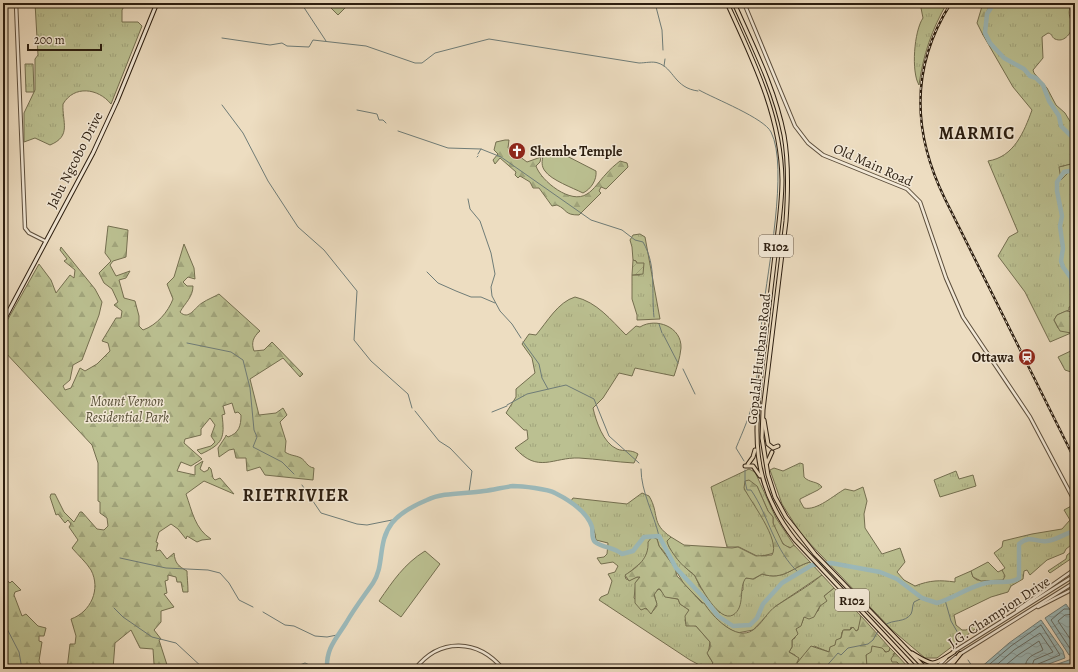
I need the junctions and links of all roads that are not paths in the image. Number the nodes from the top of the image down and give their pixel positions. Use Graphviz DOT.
graph roads {
  1 [pos="16,3"];
  2 [pos="157,3"];
  3 [pos="727,3"];
  4 [pos="734,3"];
  5 [pos="744,3"];
  6 [pos="45,241"];
  7 [pos="3,322"];
  8 [pos="1018,404"];
  9 [pos="1023,406"];
  10 [pos="763,410"];
  11 [pos="756,442"];
  12 [pos="778,446"];
  13 [pos="772,452"];
  14 [pos="766,467"];
  15 [pos="764,485"];
  16 [pos="1075,502"];
  17 [pos="1075,569"];
  18 [pos="1075,575"];
  19 [pos="1075,582"];
  20 [pos="1075,588"];
  21 [pos="1032,610"];
  22 [pos="1014,613"];
  23 [pos="909,651"];
  24 [pos="954,652"];
  25 [pos="960,654"];
  26 [pos="415,669"];
  27 [pos="503,669"];
  28 [pos="916,669"];
  29 [pos="926,669"];
  30 [pos="936,669"];
  31 [pos="942,669"];
  32 [pos="948,669"];
  1 -- 6 [label="street"];
  2 -- 6 [label="main road, Jabu Ngcobo Drive"];
  3 -- 11 [label="main road, Gopalall Hurbans Road / R102"];
  4 -- 10 [label="main road, Gopalall Hurbans Road / R102"];
  5 -- 9 [label="street, Old Main Road"];
  6 -- 7 [label="main road, Jabu Ngcobo Drive"];
  8 -- 9 [label="street"];
  9 -- 16 [label="street, Old Main Road"];
  10 -- 12 [label="main road"];
  10 -- 14 [label="main road, Gopalall Hurbans Road / R102"];
  11 -- 15 [label="main road, Gopalall Hurbans Road / R102"];
  11 -- 15 [label="main road"];
  13 -- 14 [label="main road"];
  14 -- 23 [label="main road, Gopalall Hurbans Road / R102"];
  15 -- 28 [label="main road, Gopalall Hurbans Road / R102"];
  17 -- 22 [label="street"];
  18 -- 22 [label="street, J.G. Champion Drive"];
  19 -- 21 [label="street, J.G. Champion Drive"];
  20 -- 21 [label="street"];
  21 -- 25 [label="street, J.G. Champion Drive"];
  22 -- 24 [label="street, J.G. Champion Drive"];
  23 -- 24 [label="main road"];
  23 -- 29 [label="main road, Gopalall Hurbans Road / R102"];
  24 -- 30 [label="street, J.G. Champion Drive"];
  25 -- 31 [label="street, J.G. Champion Drive"];
  25 -- 32 [label="highway"];
  26 -- 27 [label="street"];
}
